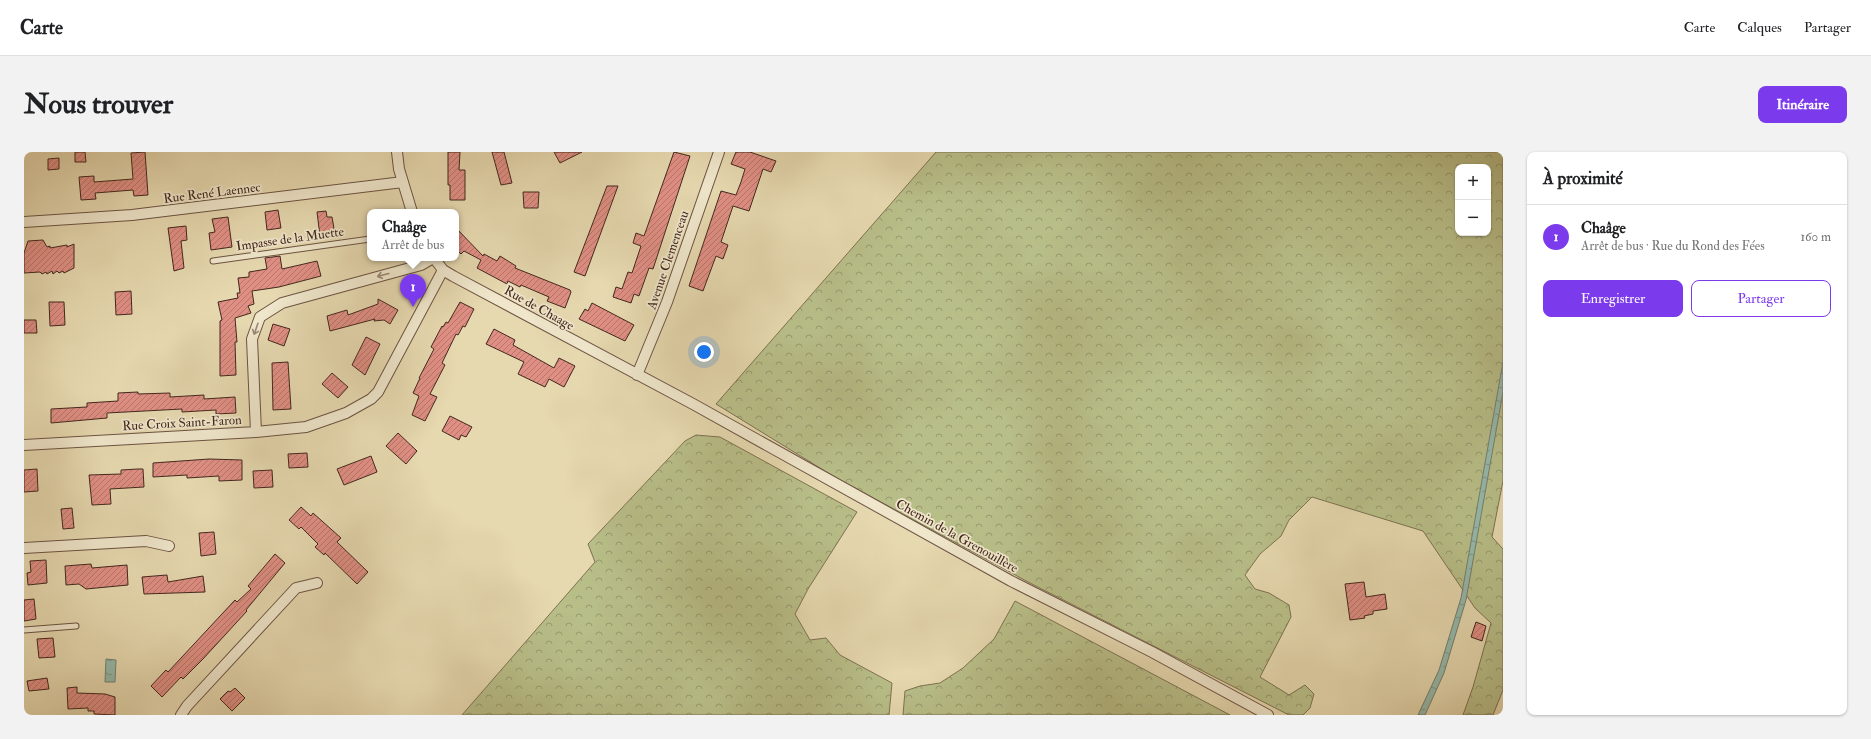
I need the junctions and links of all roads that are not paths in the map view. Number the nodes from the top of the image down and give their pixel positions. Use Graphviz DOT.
graph roads {
  1 [pos="397,152"];
  2 [pos="719,152"];
  3 [pos="403,182"];
  4 [pos="411,209"];
  5 [pos="24,222"];
  6 [pos="367,239"];
  7 [pos="213,261"];
  8 [pos="428,261"];
  9 [pos="436,261"];
  10 [pos="443,270"];
  11 [pos="637,375"];
  12 [pos="256,432"];
  13 [pos="24,445"];
  14 [pos="169,546"];
  15 [pos="24,548"];
  16 [pos="317,583"];
  17 [pos="76,626"];
  18 [pos="24,630"];
  19 [pos="181,715"];
  20 [pos="1268,715"];
  1 -- 3 [label="street"];
  2 -- 11 [label="street, Avenue Clemenceau"];
  3 -- 4 [label="street"];
  3 -- 5 [label="street, Rue René Laennec"];
  6 -- 7 [label="lane, Impasse de la Muette"];
  8 -- 12 [label="street, Rue Croix Saint-Faron, one-way"];
  9 -- 10 [label="street, Rue de Chaage"];
  10 -- 11 [label="street, Rue de Chaage"];
  10 -- 12 [label="street"];
  11 -- 20 [label="street, Chemin de la Grenouillère"];
  12 -- 13 [label="street, Rue Croix Saint-Faron"];
  14 -- 15 [label="street"];
  16 -- 19 [label="street"];
  17 -- 18 [label="lane"];
}
